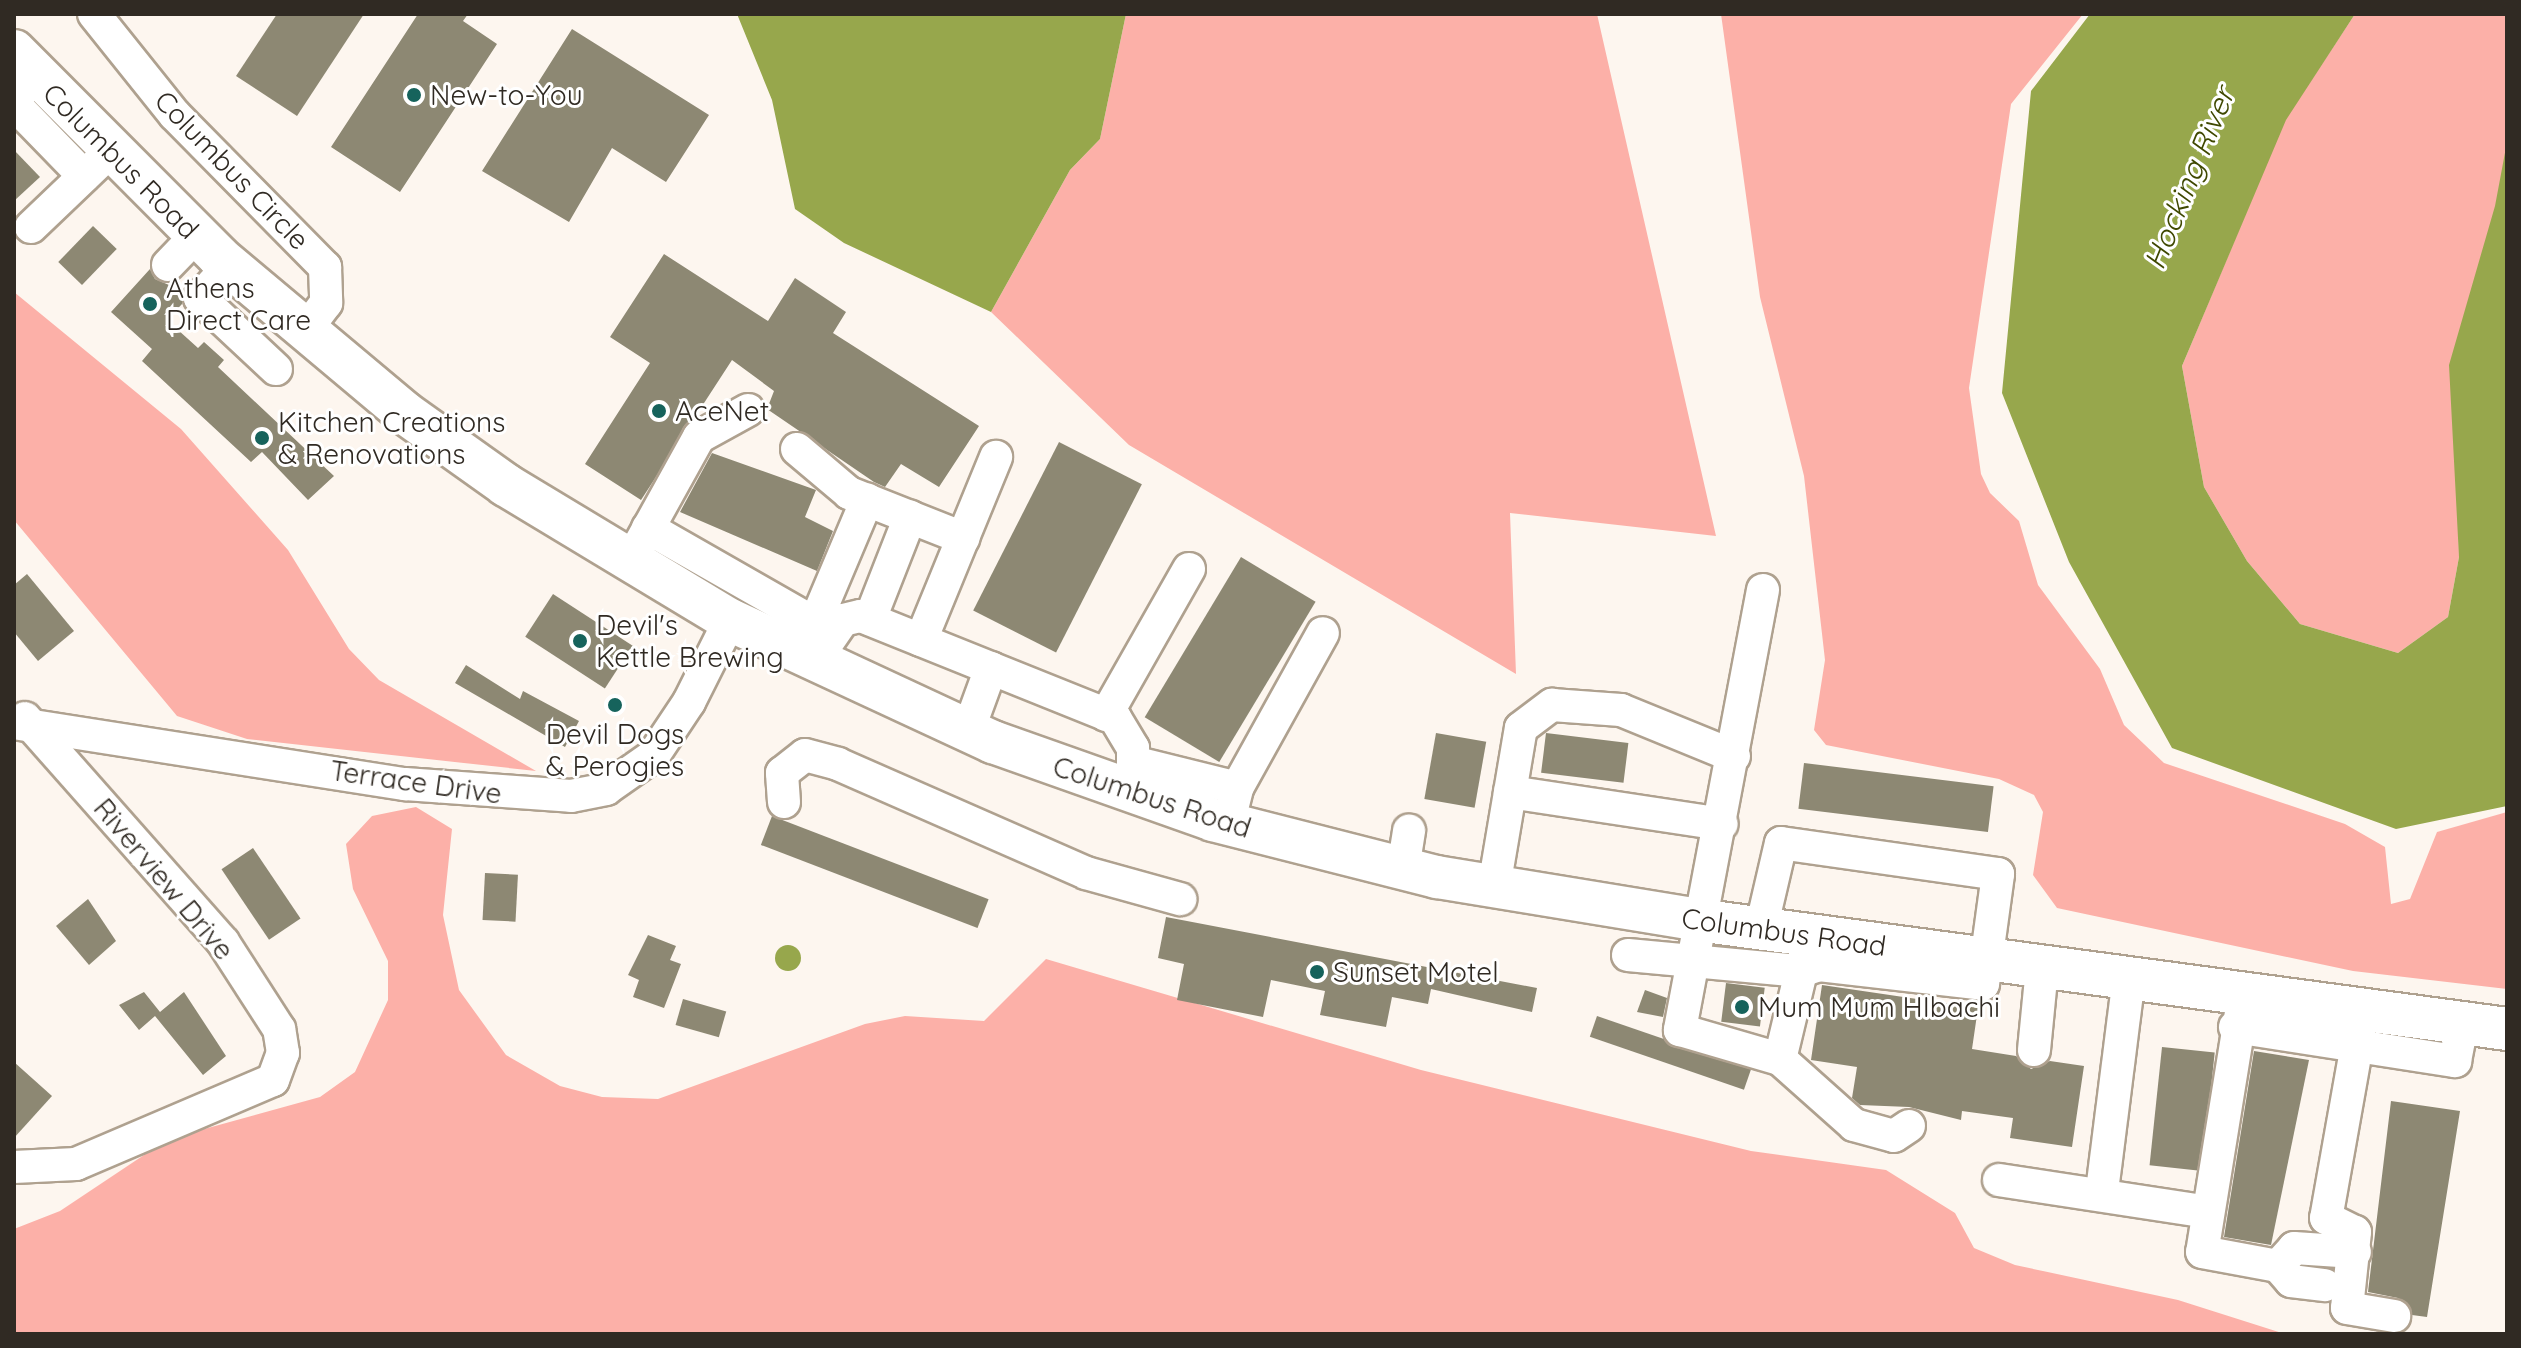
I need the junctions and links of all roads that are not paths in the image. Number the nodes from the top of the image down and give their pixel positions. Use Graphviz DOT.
graph roads {
  1 [pos="94,14"];
  2 [pos="23,61"];
  3 [pos="97,164"];
  4 [pos="31,227"];
  5 [pos="196,236"];
  6 [pos="168,265"];
  7 [pos="229,266"];
  8 [pos="304,332"];
  9 [pos="276,369"];
  10 [pos="748,410"];
  11 [pos="797,449"];
  12 [pos="996,457"];
  13 [pos="867,500"];
  14 [pos="910,517"];
  15 [pos="963,538"];
  16 [pos="639,545"];
  17 [pos="1189,569"];
  18 [pos="1763,590"];
  19 [pos="870,619"];
  20 [pos="730,620"];
  21 [pos="1323,633"];
  22 [pos="820,639"];
  23 [pos="921,640"];
  24 [pos="991,668"];
  25 [pos="1106,715"];
  26 [pos="21,719"];
  27 [pos="968,731"];
  28 [pos="1734,756"];
  29 [pos="1133,778"];
  30 [pos="1510,792"];
  31 [pos="784,802"];
  32 [pos="1233,806"];
  33 [pos="1722,824"];
  34 [pos="1494,887"];
  35 [pos="1180,899"];
  36 [pos="1761,929"];
  37 [pos="1700,941"];
  38 [pos="1805,953"];
  39 [pos="1628,955"];
  40 [pos="1989,961"];
  41 [pos="2042,968"];
  42 [pos="2129,977"];
  43 [pos="2240,1010"];
  44 [pos="2360,1029"];
  45 [pos="2507,1029"];
  46 [pos="2034,1050"];
  47 [pos="1780,1059"];
  48 [pos="1909,1126"];
  49 [pos="16,1168"];
  50 [pos="1999,1180"];
  51 [pos="2102,1191"];
  52 [pos="2207,1212"];
  53 [pos="2355,1252"];
  54 [pos="2278,1266"];
  55 [pos="2325,1285"];
  56 [pos="2394,1316"];
  1 -- 8 [label="street, Columbus Circle"];
  2 -- 3 [label="main road, Columbus Road"];
  3 -- 4 [label="street"];
  3 -- 5 [label="main road, Columbus Road"];
  5 -- 6 [label="street"];
  5 -- 7 [label="main road, Columbus Road"];
  7 -- 8 [label="main road, Columbus Road"];
  7 -- 9 [label="street"];
  8 -- 16 [label="main road, Columbus Road"];
  10 -- 16 [label="street"];
  11 -- 13 [label="street"];
  12 -- 15 [label="street"];
  13 -- 14 [label="street"];
  13 -- 22 [label="street"];
  14 -- 15 [label="street"];
  14 -- 19 [label="street"];
  15 -- 23 [label="street"];
  16 -- 20 [label="main road, Columbus Road"];
  16 -- 22 [label="street"];
  17 -- 25 [label="street"];
  18 -- 28 [label="street"];
  19 -- 22 [label="street"];
  19 -- 23 [label="street"];
  20 -- 22 [label="main road, Columbus Road"];
  20 -- 26 [label="street, Terrace Drive"];
  21 -- 32 [label="street"];
  22 -- 27 [label="main road, Columbus Road"];
  23 -- 24 [label="street"];
  24 -- 25 [label="street"];
  24 -- 27 [label="street"];
  25 -- 29 [label="street"];
  26 -- 49 [label="street, Riverview Drive"];
  27 -- 29 [label="main road, Columbus Road"];
  28 -- 30 [label="street"];
  28 -- 33 [label="street"];
  29 -- 32 [label="main road, Columbus Road"];
  30 -- 33 [label="street"];
  30 -- 34 [label="street"];
  31 -- 35 [label="street"];
  32 -- 34 [label="main road, Columbus Road"];
  33 -- 37 [label="street"];
  34 -- 37 [label="main road, Columbus Road"];
  36 -- 37 [label="main road, Columbus Road"];
  36 -- 38 [label="main road, Columbus Road"];
  36 -- 40 [label="street"];
  37 -- 38 [label="street"];
  37 -- 39 [label="street"];
  37 -- 47 [label="street"];
  38 -- 40 [label="main road, Columbus Road"];
  38 -- 47 [label="street"];
  40 -- 41 [label="main road, Columbus Road"];
  41 -- 42 [label="main road, Columbus Road"];
  41 -- 46 [label="street"];
  42 -- 43 [label="main road, Columbus Road"];
  42 -- 51 [label="street"];
  43 -- 44 [label="main road, Columbus Road"];
  43 -- 52 [label="street"];
  44 -- 45 [label="main road, Columbus Road"];
  44 -- 53 [label="street"];
  47 -- 48 [label="street"];
  50 -- 51 [label="street"];
  51 -- 52 [label="street"];
  52 -- 54 [label="street"];
  53 -- 54 [label="street"];
  53 -- 56 [label="street"];
  54 -- 55 [label="street"];
}
